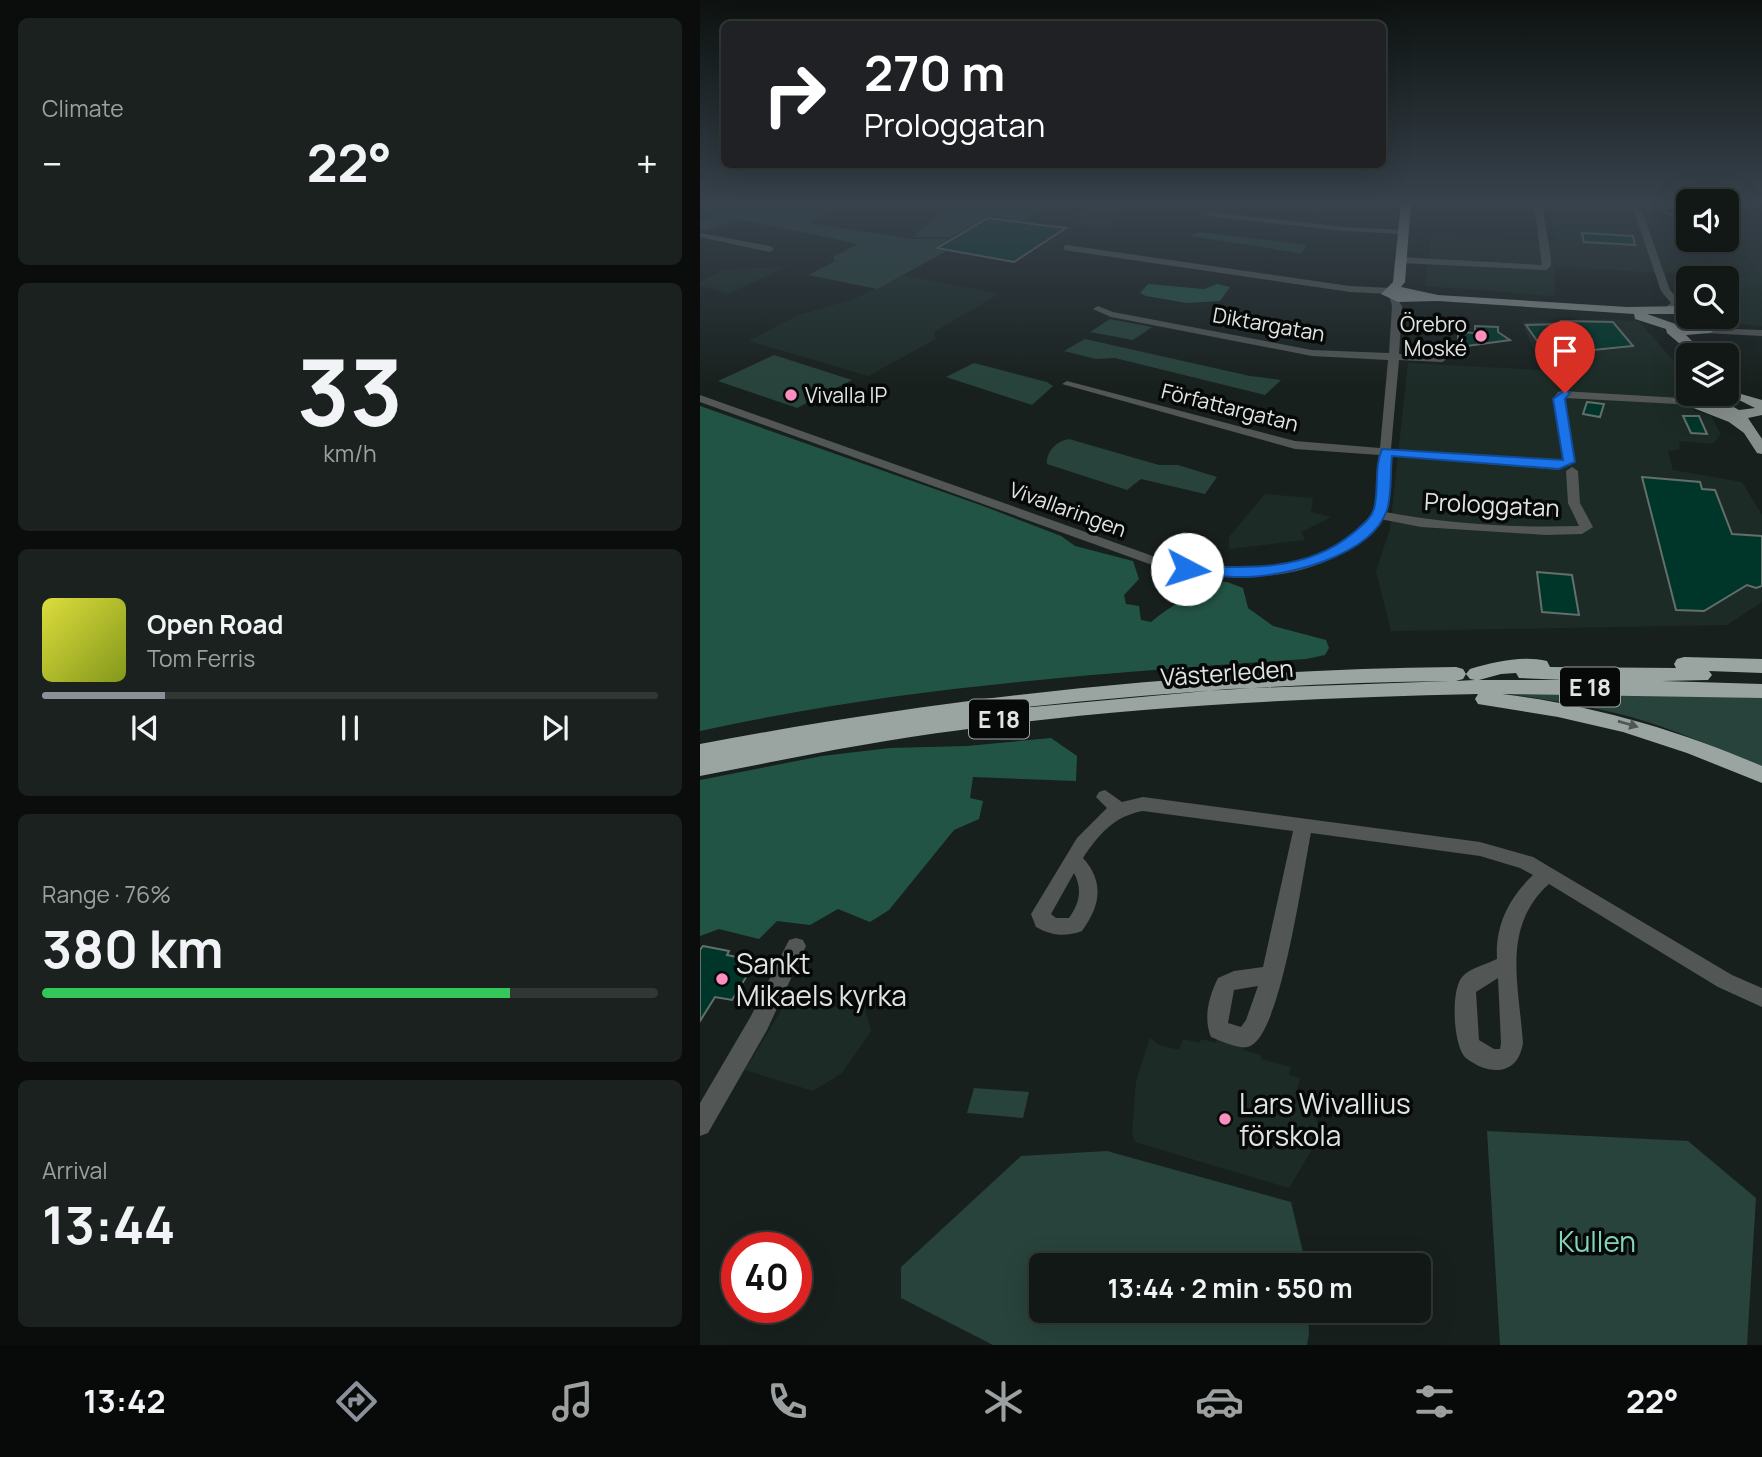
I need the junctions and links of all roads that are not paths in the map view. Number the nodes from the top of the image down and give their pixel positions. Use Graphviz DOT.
graph roads {
  1 [pos="1154,265"];
  2 [pos="1401,265"];
  3 [pos="1486,265"];
  4 [pos="1547,265"];
  5 [pos="1657,265"];
  6 [pos="1662,278"];
  7 [pos="1676,291"];
  8 [pos="1399,295"];
  9 [pos="1098,309"];
  10 [pos="1676,314"];
  11 [pos="1663,317"];
  12 [pos="1676,320"];
  13 [pos="1704,329"];
  14 [pos="1735,329"];
  15 [pos="1762,332"];
  16 [pos="1689,343"];
  17 [pos="1699,343"];
  18 [pos="1394,358"];
  19 [pos="1443,359"];
  20 [pos="1067,384"];
  21 [pos="1739,391"];
  22 [pos="700,398"];
  23 [pos="1676,400"];
  24 [pos="1739,404"];
  25 [pos="1702,406"];
  26 [pos="1730,406"];
  27 [pos="1758,407"];
  28 [pos="1756,431"];
  29 [pos="1762,450"];
  30 [pos="1386,452"];
  31 [pos="1567,466"];
  32 [pos="1378,515"];
  33 [pos="1756,664"];
  34 [pos="1477,674"];
  35 [pos="1762,677"];
  36 [pos="1419,689"];
  37 [pos="1762,691"];
  38 [pos="700,752"];
  39 [pos="700,768"];
  40 [pos="1762,775"];
  41 [pos="1303,826"];
  42 [pos="1074,860"];
  43 [pos="1548,874"];
  44 [pos="796,946"];
  45 [pos="1507,964"];
  46 [pos="1271,975"];
  47 [pos="1762,998"];
  48 [pos="700,1125"];
  1 -- 8 [label="street"];
  2 -- 8 [label="main road"];
  3 -- 4 [label="street"];
  5 -- 6 [label="street"];
  6 -- 7 [label="street"];
  6 -- 11 [label="street"];
  8 -- 11 [label="main road"];
  8 -- 18 [label="street"];
  9 -- 18 [label="street, Diktargatan"];
  10 -- 11 [label="main road"];
  11 -- 12 [label="main road"];
  11 -- 16 [label="main road"];
  13 -- 17 [label="main road"];
  14 -- 15 [label="street"];
  18 -- 19 [label="street, Diktargatan"];
  18 -- 30 [label="street"];
  20 -- 30 [label="street, Författargatan"];
  21 -- 27 [label="main road"];
  22 -- 32 [label="street, Vivallaringen"];
  23 -- 31 [label="street"];
  24 -- 27 [label="main road"];
  25 -- 28 [label="main road"];
  26 -- 28 [label="main road"];
  27 -- 28 [label="main road"];
  28 -- 29 [label="main road"];
  30 -- 31 [label="street, Prologgatan"];
  30 -- 32 [label="street"];
  31 -- 32 [label="street, Prologgatan"];
  33 -- 34 [label="highway, E 18"];
  34 -- 35 [label="highway, Västerleden / E 18"];
  34 -- 38 [label="highway, Västerleden / E 18"];
  36 -- 37 [label="highway, Västerleden / E 18"];
  36 -- 39 [label="highway, Västerleden / E 18"];
  36 -- 40 [label="highway, E 18, one-way"];
  41 -- 42 [label="street"];
  41 -- 43 [label="street"];
  41 -- 46 [label="street"];
  43 -- 45 [label="street"];
  43 -- 47 [label="street"];
  44 -- 48 [label="street"];
}
